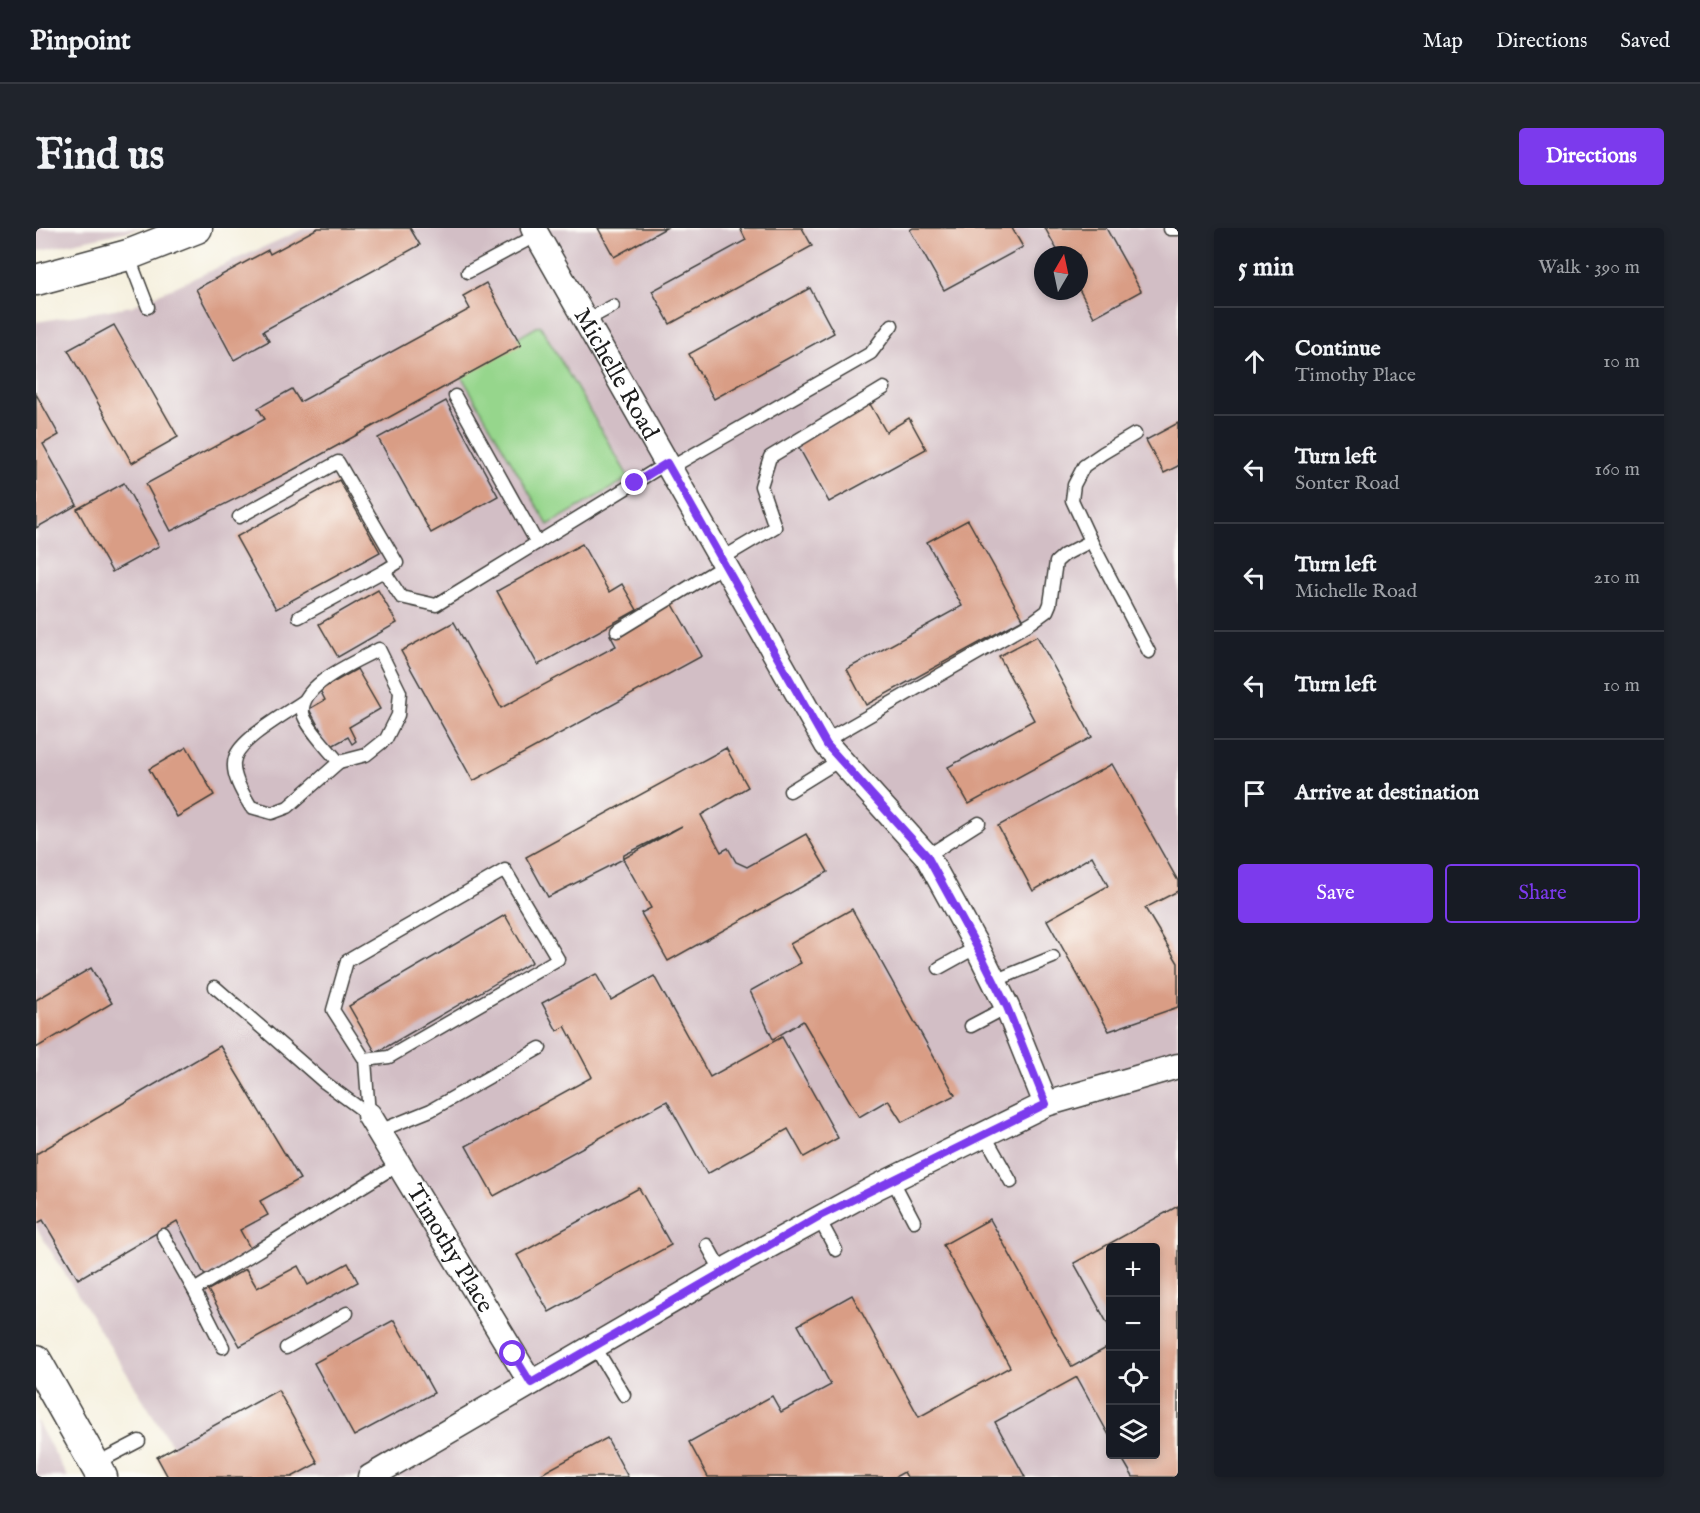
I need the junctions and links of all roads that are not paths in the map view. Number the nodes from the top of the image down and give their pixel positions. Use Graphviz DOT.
graph roads {
  1 [pos="197,228"];
  2 [pos="535,232"];
  3 [pos="128,255"];
  4 [pos="468,272"];
  5 [pos="36,280"];
  6 [pos="613,306"];
  7 [pos="148,307"];
  8 [pos="585,321"];
  9 [pos="892,325"];
  10 [pos="884,388"];
  11 [pos="455,396"];
  12 [pos="1135,434"];
  13 [pos="668,466"];
  14 [pos="239,517"];
  15 [pos="1091,541"];
  16 [pos="537,543"];
  17 [pos="723,562"];
  18 [pos="384,571"];
  19 [pos="299,617"];
  20 [pos="617,631"];
  21 [pos="1149,652"];
  22 [pos="304,701"];
  23 [pos="825,741"];
  24 [pos="840,760"];
  25 [pos="339,762"];
  26 [pos="790,791"];
  27 [pos="979,823"];
  28 [pos="927,856"];
  29 [pos="977,947"];
  30 [pos="1053,957"];
  31 [pos="939,968"];
  32 [pos="994,981"];
  33 [pos="215,987"];
  34 [pos="1007,1007"];
  35 [pos="971,1026"];
  36 [pos="540,1048"];
  37 [pos="365,1060"];
  38 [pos="1178,1066"];
  39 [pos="1046,1104"];
  40 [pos="374,1123"];
  41 [pos="984,1134"];
  42 [pos="399,1164"];
  43 [pos="892,1179"];
  44 [pos="1011,1182"];
  45 [pos="818,1217"];
  46 [pos="914,1221"];
  47 [pos="163,1235"];
  48 [pos="707,1245"];
  49 [pos="837,1250"];
  50 [pos="722,1272"];
  51 [pos="194,1290"];
  52 [pos="347,1313"];
  53 [pos="223,1347"];
  54 [pos="594,1347"];
  55 [pos="286,1348"];
  56 [pos="36,1360"];
  57 [pos="531,1383"];
  58 [pos="624,1395"];
  59 [pos="139,1441"];
  60 [pos="98,1471"];
  61 [pos="370,1477"];
  1 -- 3 [label="street"];
  2 -- 4 [label="lane"];
  2 -- 8 [label="street, Michelle Road"];
  3 -- 5 [label="street"];
  3 -- 7 [label="lane"];
  6 -- 8 [label="lane"];
  8 -- 13 [label="street, Michelle Road"];
  9 -- 13 [label="lane"];
  10 -- 17 [label="lane"];
  11 -- 16 [label="lane"];
  12 -- 15 [label="lane"];
  13 -- 16 [label="lane"];
  13 -- 17 [label="street, Michelle Road"];
  14 -- 18 [label="lane"];
  15 -- 21 [label="lane"];
  15 -- 23 [label="lane"];
  16 -- 18 [label="lane"];
  17 -- 20 [label="lane"];
  17 -- 23 [label="street, Michelle Road"];
  18 -- 19 [label="lane"];
  22 -- 25 [label="lane"];
  22 -- 25 [label="lane"];
  22 -- 25 [label="lane"];
  23 -- 24 [label="street, Michelle Road"];
  24 -- 26 [label="lane"];
  24 -- 28 [label="street, Michelle Road"];
  27 -- 28 [label="lane"];
  28 -- 29 [label="street, Michelle Road"];
  29 -- 31 [label="lane"];
  29 -- 32 [label="street, Michelle Road"];
  30 -- 32 [label="lane"];
  32 -- 34 [label="street, Michelle Road"];
  33 -- 40 [label="lane"];
  34 -- 35 [label="lane"];
  34 -- 39 [label="street, Michelle Road"];
  36 -- 40 [label="lane"];
  37 -- 37 [label="lane"];
  37 -- 40 [label="lane"];
  38 -- 39 [label="street"];
  39 -- 41 [label="street"];
  40 -- 42 [label="street, Timothy Place"];
  41 -- 43 [label="street"];
  41 -- 44 [label="lane"];
  42 -- 51 [label="lane"];
  42 -- 57 [label="street, Timothy Place"];
  43 -- 45 [label="street"];
  43 -- 46 [label="lane"];
  45 -- 49 [label="lane"];
  45 -- 50 [label="street"];
  47 -- 51 [label="lane"];
  48 -- 50 [label="lane"];
  50 -- 54 [label="street"];
  51 -- 53 [label="lane"];
  52 -- 55 [label="lane"];
  54 -- 57 [label="street"];
  54 -- 58 [label="lane"];
  56 -- 60 [label="street"];
  57 -- 61 [label="street"];
  59 -- 60 [label="lane"];
}
